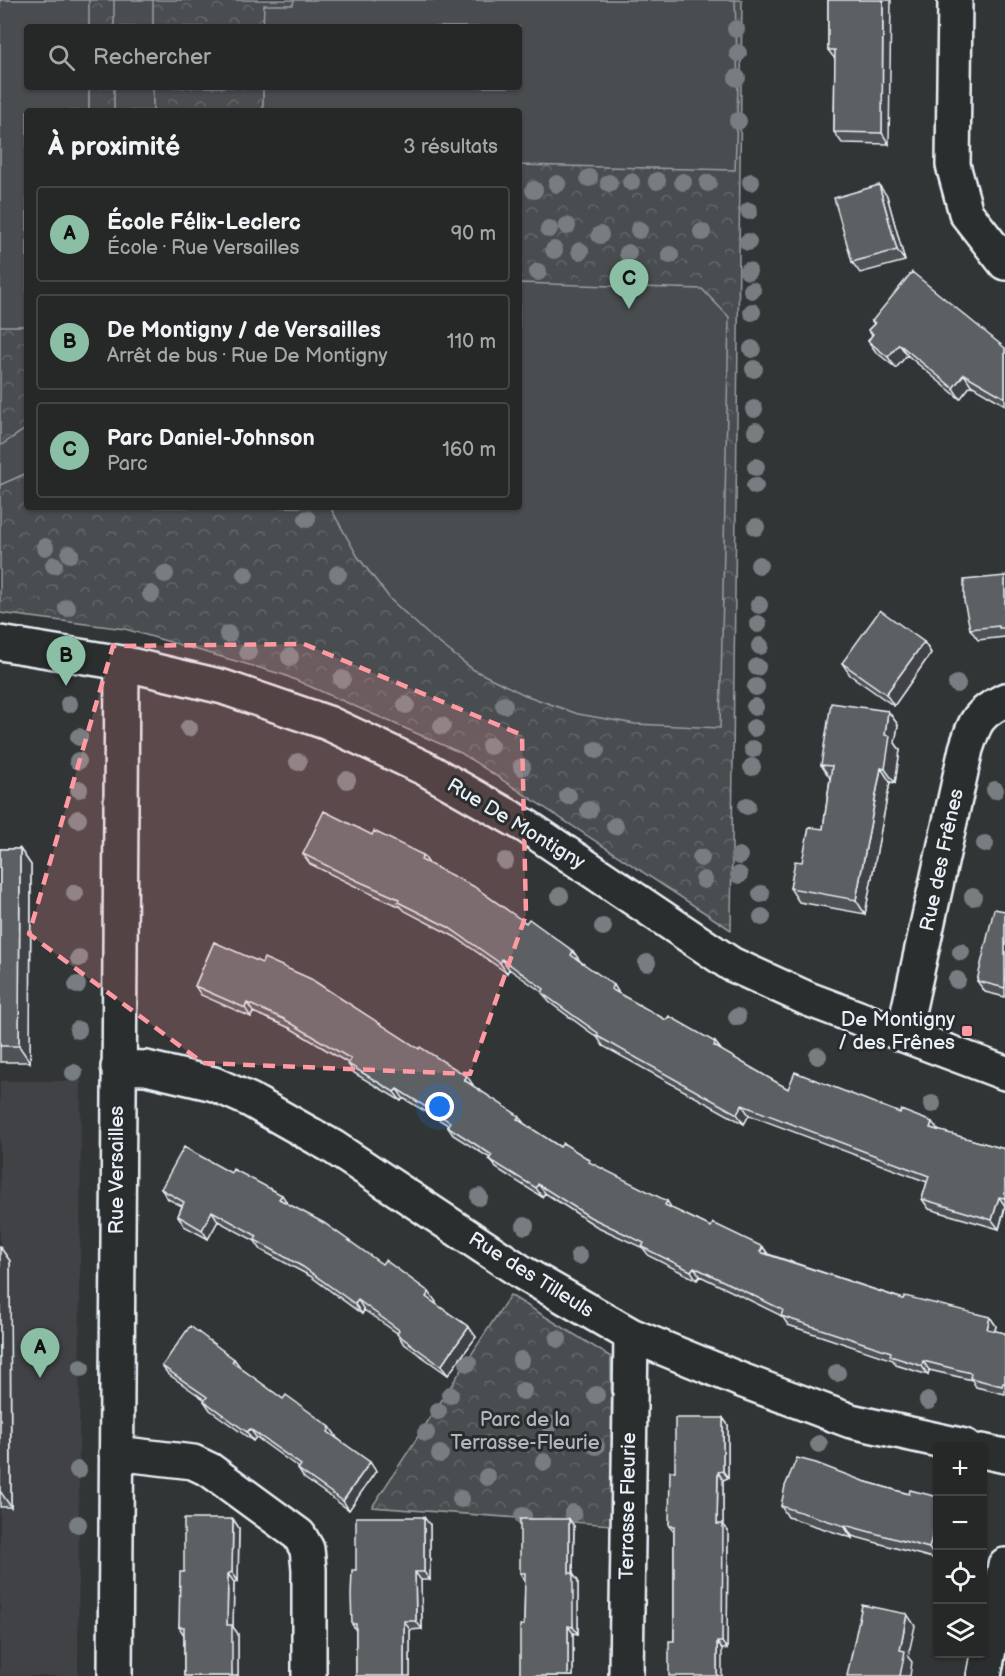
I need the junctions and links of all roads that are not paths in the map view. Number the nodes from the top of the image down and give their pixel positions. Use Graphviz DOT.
graph roads {
  1 [pos="955,0"];
  2 [pos="1005,263"];
  3 [pos="0,643"];
  4 [pos="122,663"];
  5 [pos="1005,700"];
  6 [pos="903,1035"];
  7 [pos="118,1067"];
  8 [pos="1005,1073"];
  9 [pos="631,1335"];
  10 [pos="947,1442"];
  11 [pos="987,1452"];
  12 [pos="116,1453"];
  13 [pos="1005,1456"];
  14 [pos="1005,1565"];
  15 [pos="115,1676"];
  16 [pos="309,1676"];
  17 [pos="626,1676"];
  18 [pos="984,1676"];
  1 -- 2 [label="street"];
  3 -- 4 [label="street, Rue De Montigny"];
  4 -- 6 [label="street, Rue De Montigny"];
  4 -- 7 [label="street, Rue Versailles"];
  5 -- 6 [label="street, Rue des Frênes"];
  6 -- 8 [label="street, Rue De Montigny"];
  7 -- 9 [label="street, Rue des Tilleuls"];
  7 -- 12 [label="street, Rue Versailles"];
  9 -- 10 [label="street, Rue des Tilleuls"];
  9 -- 17 [label="street, Terrasse Fleurie"];
  11 -- 13 [label="street"];
  12 -- 15 [label="street, Rue Versailles"];
  12 -- 16 [label="street"];
  14 -- 18 [label="street"];
}
